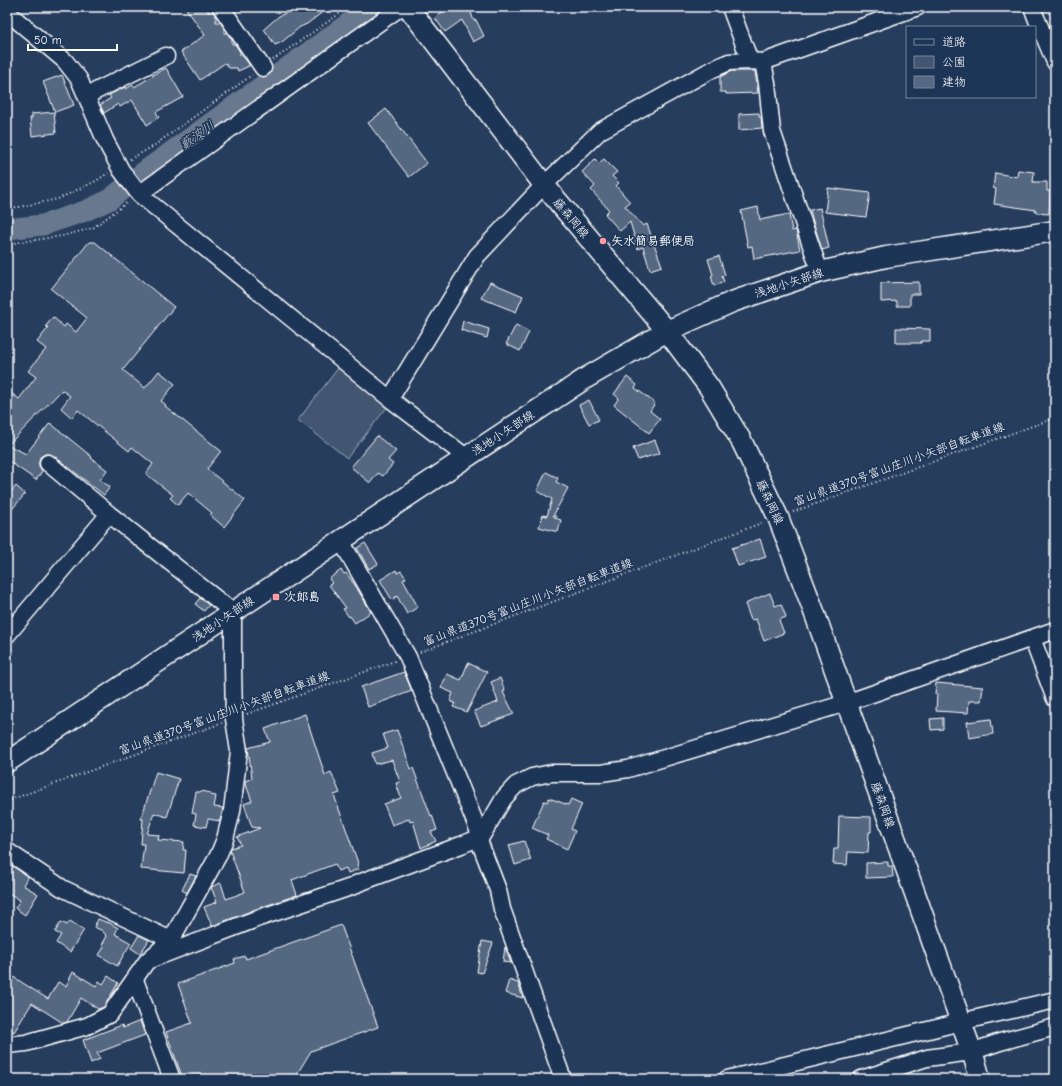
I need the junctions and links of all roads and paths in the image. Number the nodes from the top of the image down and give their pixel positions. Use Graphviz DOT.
graph roads {
  1 [pos="10,7"];
  2 [pos="221,7"];
  3 [pos="349,7"];
  4 [pos="401,7"];
  5 [pos="408,7"];
  6 [pos="730,7"];
  7 [pos="918,7"];
  8 [pos="1032,7"];
  9 [pos="7,11"];
  10 [pos="166,56"];
  11 [pos="756,62"];
  12 [pos="1055,62"];
  13 [pos="263,68"];
  14 [pos="86,96"];
  15 [pos="120,168"];
  16 [pos="544,186"];
  17 [pos="139,194"];
  18 [pos="7,208"];
  19 [pos="1055,231"];
  20 [pos="7,244"];
  21 [pos="820,272"];
  22 [pos="667,332"];
  23 [pos="390,399"];
  24 [pos="1055,418"];
  25 [pos="466,457"];
  26 [pos="48,463"];
  27 [pos="109,514"];
  28 [pos="778,517"];
  29 [pos="341,541"];
  30 [pos="233,612"];
  31 [pos="1055,630"];
  32 [pos="7,635"];
  33 [pos="1032,638"];
  34 [pos="408,657"];
  35 [pos="1055,699"];
  36 [pos="846,703"];
  37 [pos="234,719"];
  38 [pos="7,762"];
  39 [pos="7,802"];
  40 [pos="479,838"];
  41 [pos="7,851"];
  42 [pos="171,940"];
  43 [pos="147,962"];
  44 [pos="135,980"];
  45 [pos="1055,1000"];
  46 [pos="973,1019"];
  47 [pos="949,1025"];
  48 [pos="1055,1027"];
  49 [pos="7,1045"];
  50 [pos="975,1064"];
  51 [pos="172,1079"];
  52 [pos="563,1079"];
  53 [pos="727,1079"];
  54 [pos="861,1079"];
  1 -- 9 [label="street"];
  2 -- 13 [label="street"];
  3 -- 13 [label="path"];
  4 -- 17 [label="street"];
  5 -- 16 [label="main road, 藤森岡線"];
  6 -- 11 [label="street"];
  7 -- 11 [label="street"];
  8 -- 12 [label="street"];
  9 -- 14 [label="street"];
  10 -- 14 [label="street"];
  11 -- 16 [label="street"];
  11 -- 21 [label="street"];
  13 -- 15 [label="path"];
  14 -- 15 [label="street"];
  15 -- 17 [label="street"];
  15 -- 18 [label="path"];
  16 -- 22 [label="main road, 藤森岡線"];
  16 -- 23 [label="street"];
  17 -- 20 [label="path"];
  17 -- 23 [label="street"];
  19 -- 21 [label="main road, 浅地小矢部線"];
  21 -- 22 [label="main road, 浅地小矢部線"];
  22 -- 25 [label="main road, 浅地小矢部線"];
  22 -- 28 [label="main road, 藤森岡線"];
  23 -- 25 [label="street"];
  24 -- 28 [label="path, 富山県道370号富山庄川小矢部自転車道線"];
  25 -- 29 [label="main road, 浅地小矢部線"];
  26 -- 27 [label="street"];
  27 -- 30 [label="street"];
  27 -- 32 [label="street"];
  28 -- 34 [label="path, 富山県道370号富山庄川小矢部自転車道線"];
  28 -- 36 [label="main road, 藤森岡線"];
  29 -- 30 [label="main road, 浅地小矢部線"];
  29 -- 34 [label="street"];
  30 -- 37 [label="street"];
  30 -- 38 [label="main road, 浅地小矢部線"];
  31 -- 33 [label="street"];
  33 -- 35 [label="street"];
  33 -- 36 [label="street"];
  34 -- 37 [label="path, 富山県道370号富山庄川小矢部自転車道線"];
  34 -- 40 [label="street"];
  36 -- 40 [label="street"];
  36 -- 50 [label="main road, 藤森岡線"];
  37 -- 39 [label="path, 富山県道370号富山庄川小矢部自転車道線"];
  37 -- 42 [label="street"];
  40 -- 43 [label="street"];
  40 -- 52 [label="street"];
  41 -- 42 [label="street"];
  42 -- 43 [label="street"];
  43 -- 44 [label="street"];
  44 -- 49 [label="street"];
  44 -- 51 [label="street"];
  45 -- 46 [label="street"];
  47 -- 53 [label="street"];
  48 -- 50 [label="street"];
  50 -- 54 [label="street"];
}
